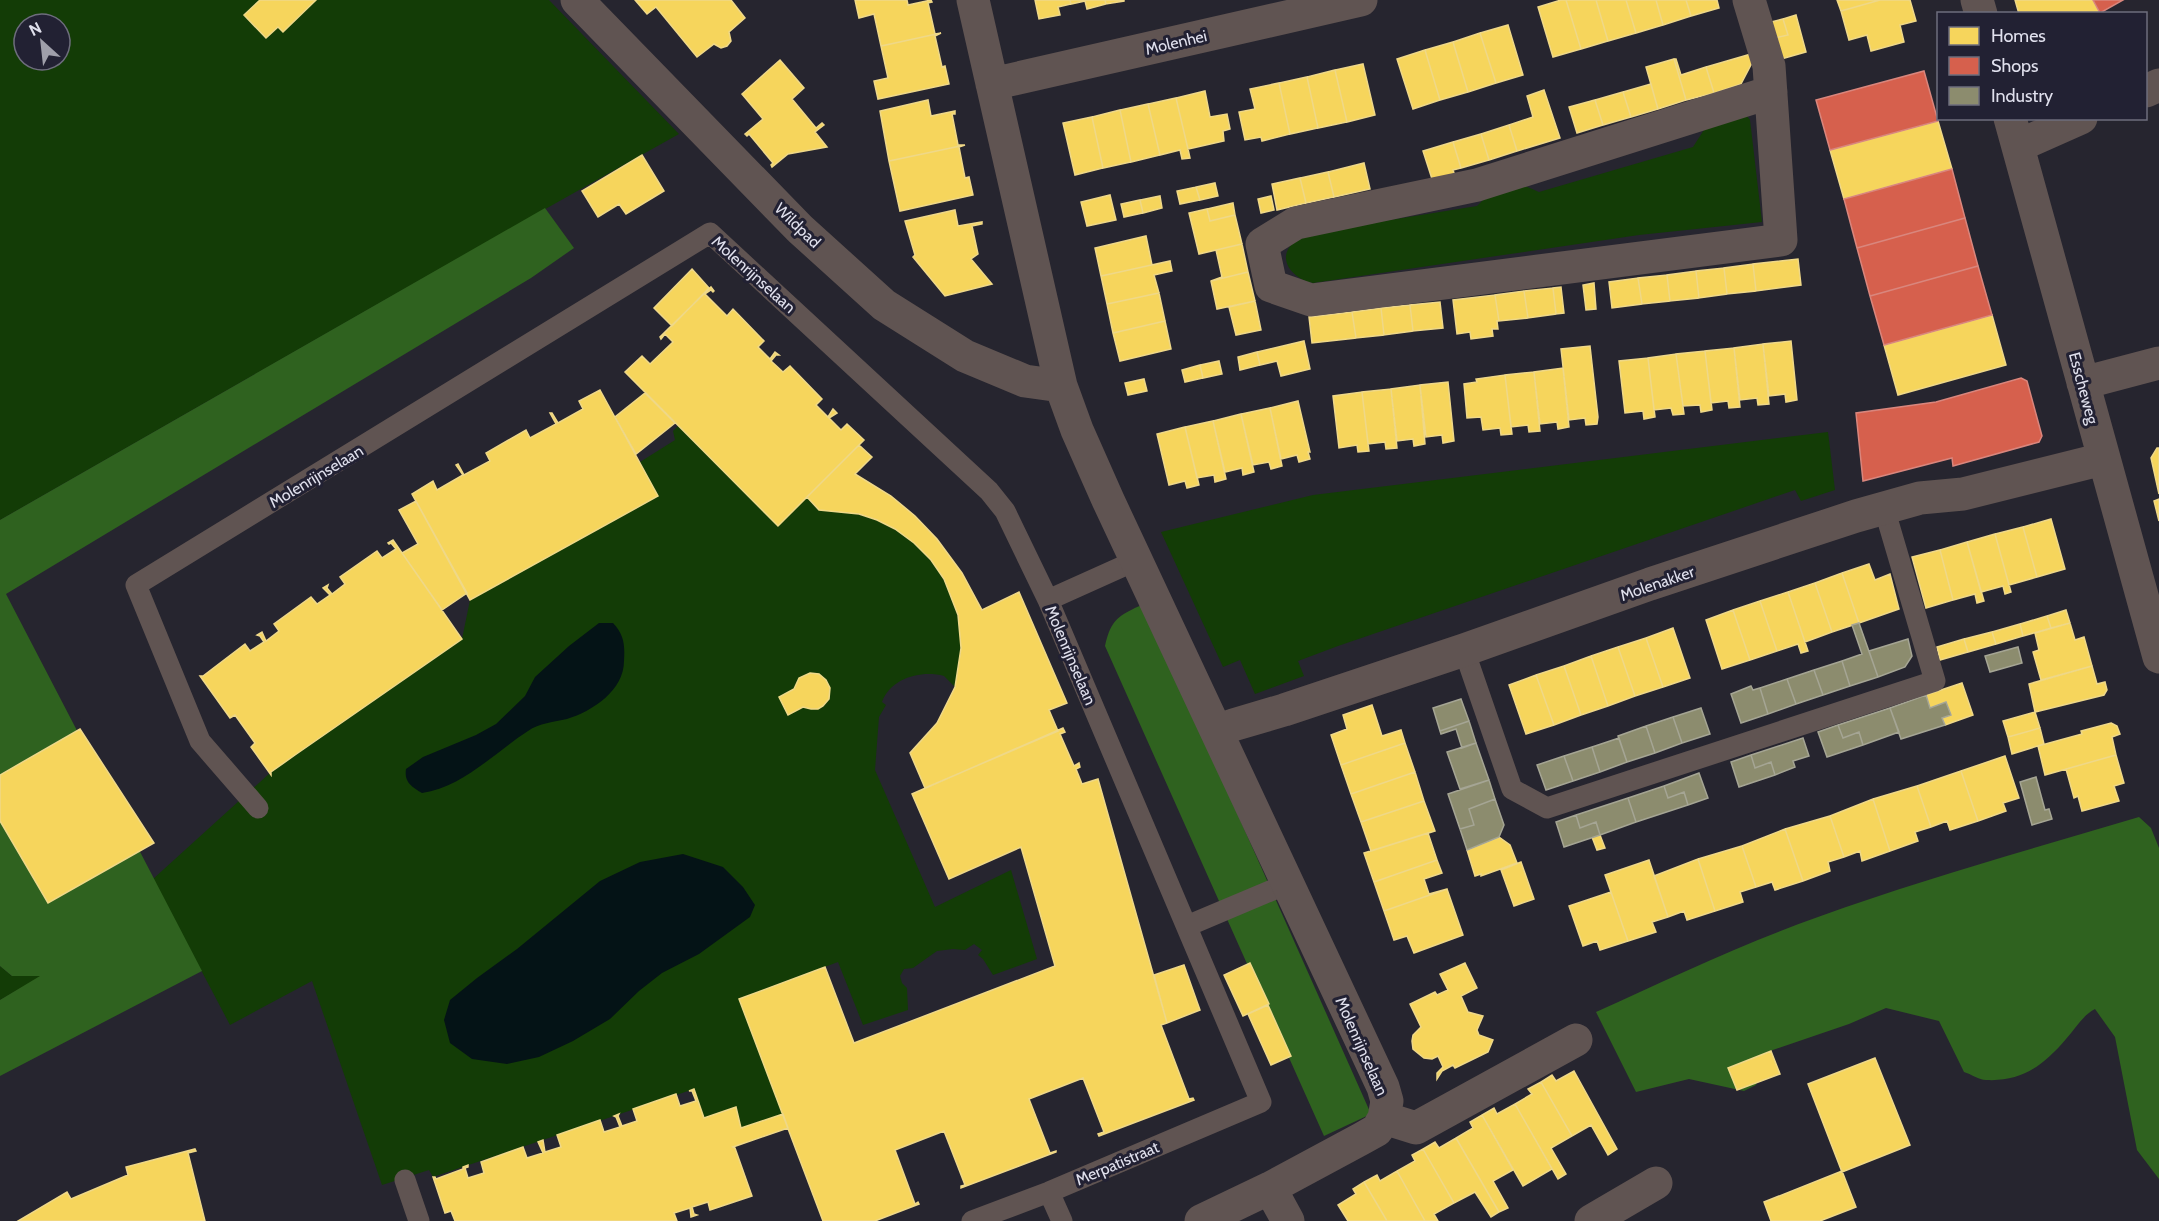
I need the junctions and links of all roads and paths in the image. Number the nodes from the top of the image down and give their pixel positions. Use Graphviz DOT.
graph roads {
  1 [pos="577,0"];
  2 [pos="973,0"];
  3 [pos="1361,0"];
  4 [pos="1749,0"];
  5 [pos="992,84"];
  6 [pos="1771,92"];
  7 [pos="2071,120"];
  8 [pos="2014,132"];
  9 [pos="2159,363"];
  10 [pos="2083,383"];
  11 [pos="1061,386"];
  12 [pos="2103,459"];
  13 [pos="1884,508"];
  14 [pos="1137,560"];
  15 [pos="1048,600"];
  16 [pos="1464,650"];
  17 [pos="2159,657"];
  18 [pos="1218,732"];
  19 [pos="258,808"];
  20 [pos="1289,884"];
  21 [pos="1187,926"];
  22 [pos="1575,1040"];
  23 [pos="1261,1102"];
  24 [pos="1384,1118"];
  25 [pos="405,1180"];
  26 [pos="1656,1183"];
  27 [pos="1270,1188"];
  28 [pos="1049,1192"];
  29 [pos="419,1221"];
  30 [pos="972,1221"];
  31 [pos="1062,1221"];
  32 [pos="1201,1221"];
  33 [pos="1288,1221"];
  34 [pos="1591,1221"];
  1 -- 11 [label="street, Wildpad"];
  2 -- 5 [label="street, Molenrijnselaan"];
  3 -- 5 [label="street, Molenhei"];
  4 -- 6 [label="street"];
  5 -- 11 [label="street, Molenrijnselaan"];
  6 -- 6 [label="street"];
  7 -- 8 [label="street"];
  8 -- 10 [label="street, Esscheweg"];
  9 -- 10 [label="street"];
  10 -- 12 [label="street, Esscheweg"];
  11 -- 14 [label="street, Molenrijnselaan"];
  12 -- 13 [label="street, Molenakker"];
  12 -- 17 [label="street, Esscheweg"];
  13 -- 16 [label="street, Molenakker"];
  13 -- 16 [label="lane"];
  14 -- 15 [label="lane"];
  14 -- 18 [label="street, Molenrijnselaan"];
  15 -- 19 [label="lane, Molenrijnselaan"];
  15 -- 21 [label="lane, Molenrijnselaan"];
  16 -- 18 [label="street, Molenakker"];
  18 -- 20 [label="street, Molenrijnselaan"];
  20 -- 21 [label="lane"];
  20 -- 24 [label="street, Molenrijnselaan"];
  21 -- 23 [label="lane, Molenrijnselaan"];
  22 -- 24 [label="street, Molenrijnselaan"];
  23 -- 28 [label="lane, Merpatistraat"];
  24 -- 27 [label="street, Molenrijnselaan"];
  25 -- 29 [label="lane"];
  26 -- 34 [label="street"];
  27 -- 32 [label="street"];
  27 -- 33 [label="street"];
  28 -- 30 [label="lane, Merpatistraat"];
  28 -- 31 [label="lane"];
}
